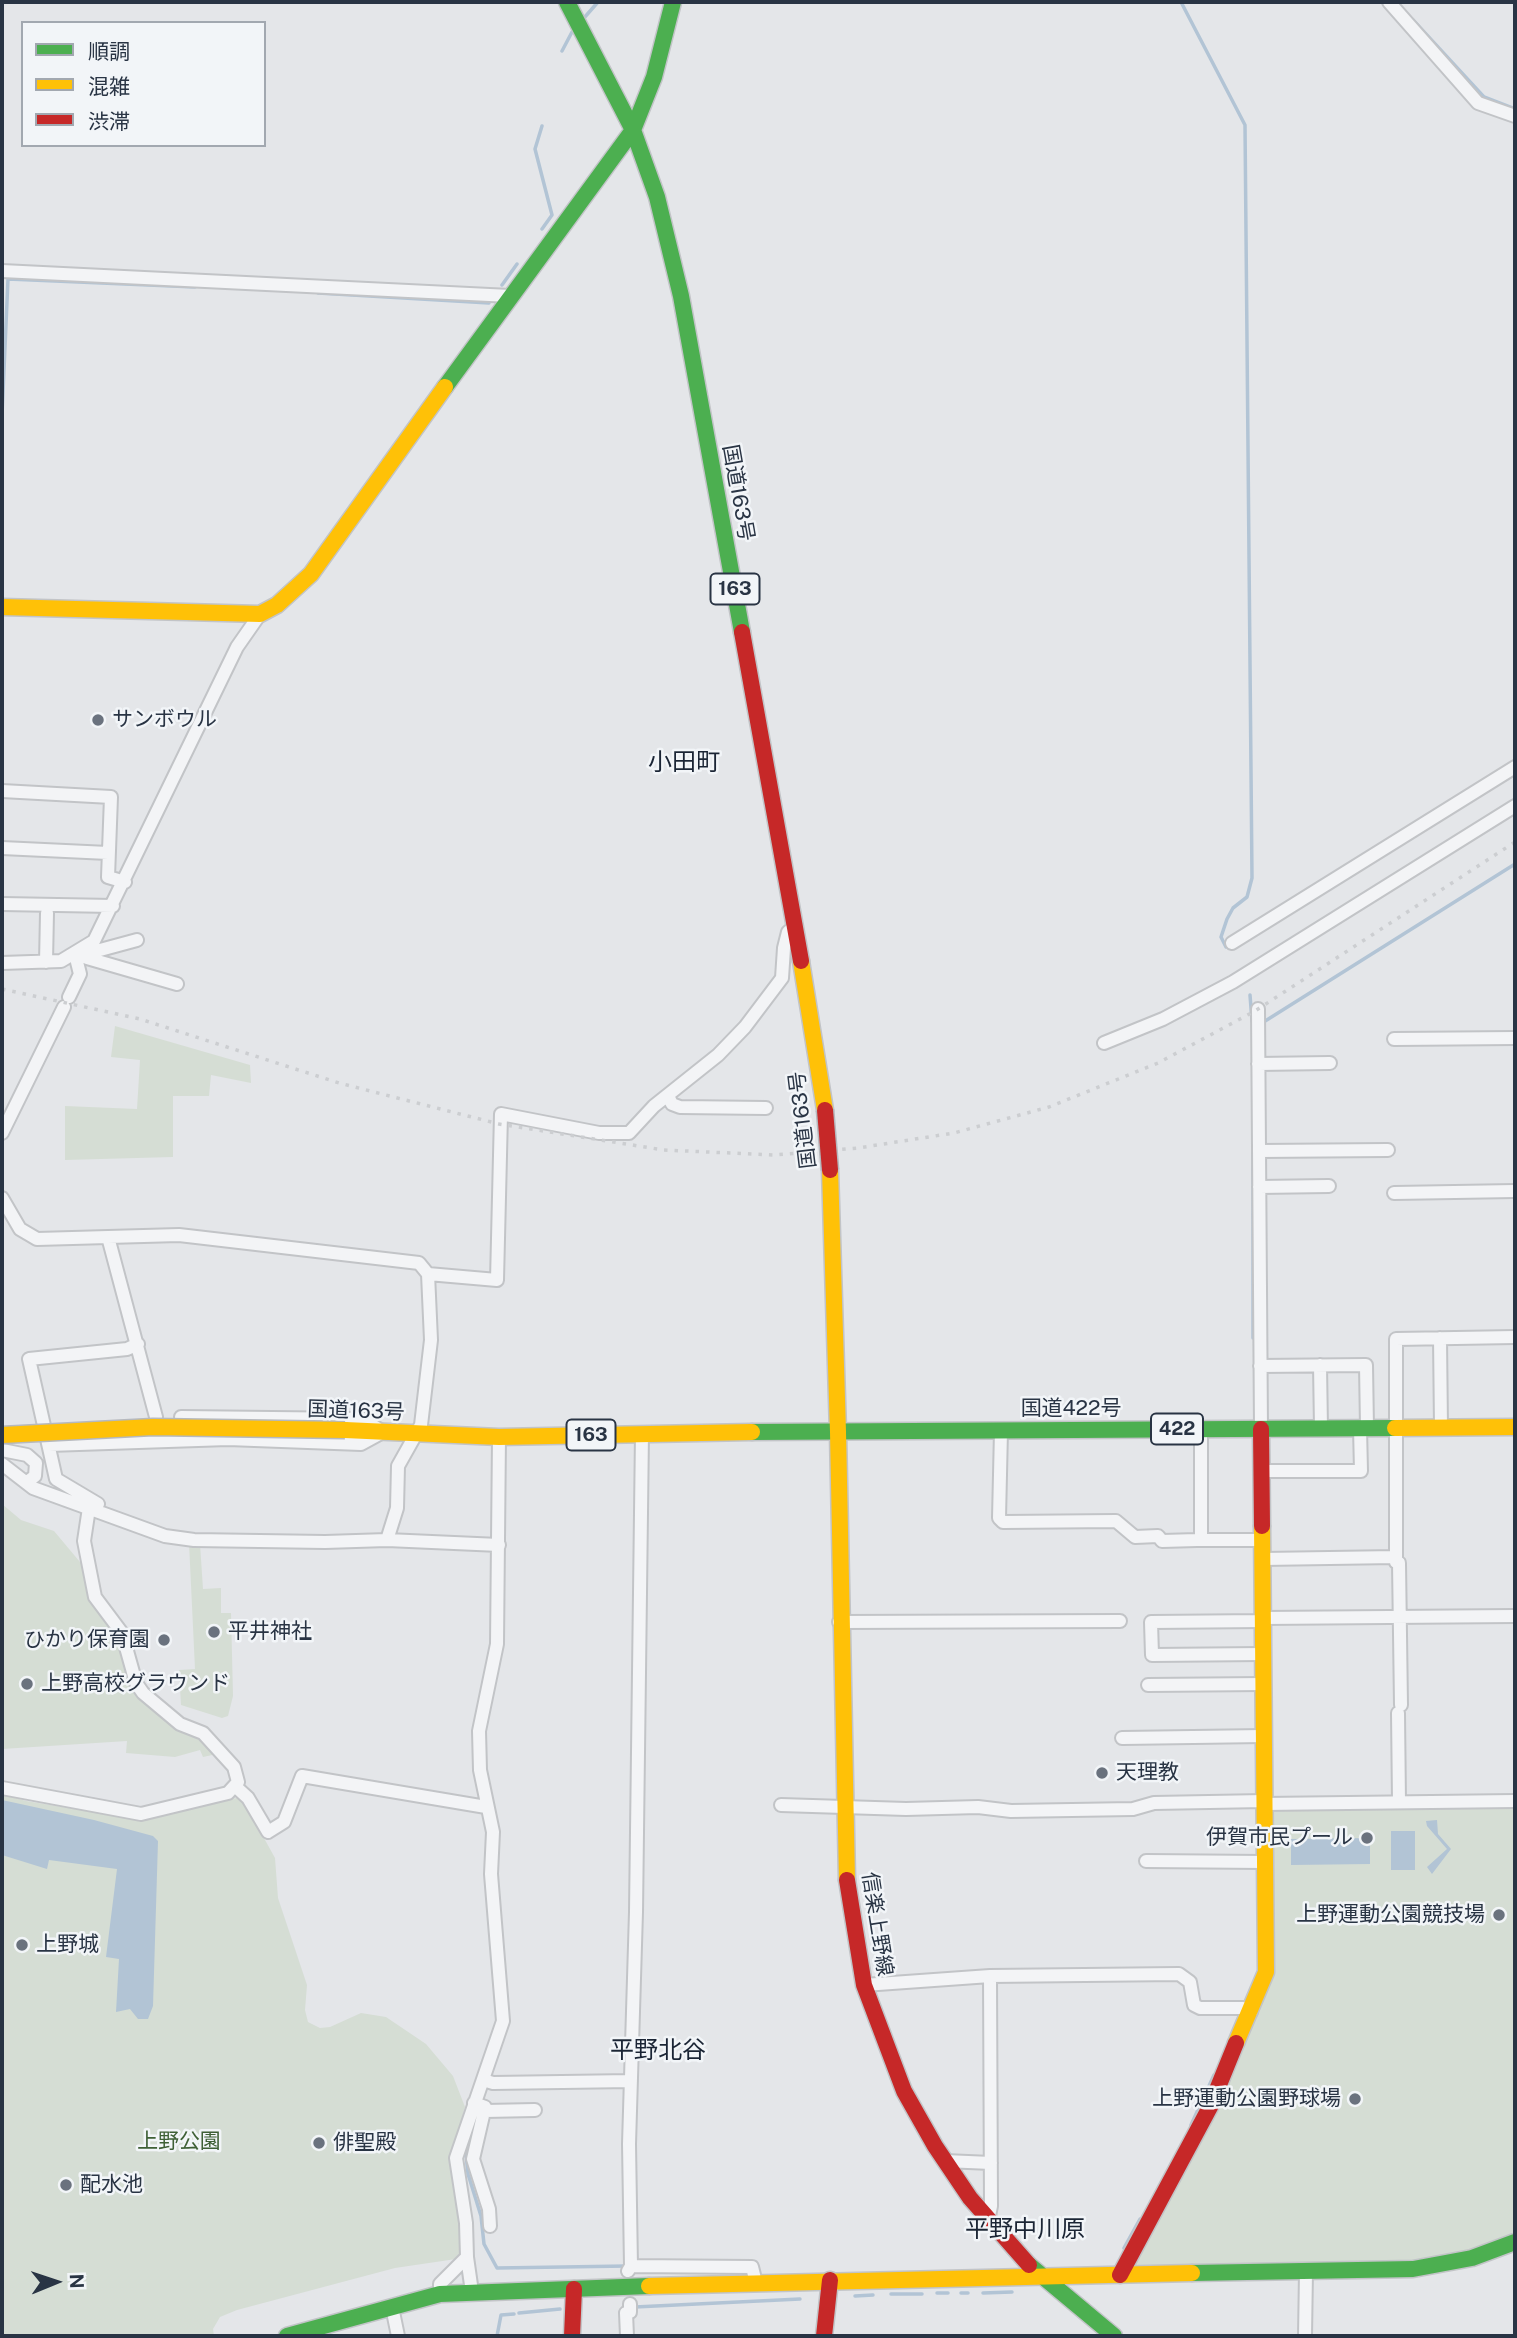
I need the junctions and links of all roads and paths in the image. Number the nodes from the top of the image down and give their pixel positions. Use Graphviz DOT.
graph roads {
  1 [pos="567,2"];
  2 [pos="673,2"];
  3 [pos="1389,2"];
  4 [pos="1515,116"];
  5 [pos="633,130"];
  6 [pos="2,271"];
  7 [pos="510,296"];
  8 [pos="2,607"];
  9 [pos="260,614"];
  10 [pos="1515,767"];
  11 [pos="2,792"];
  12 [pos="1515,806"];
  13 [pos="2,848"];
  14 [pos="108,853"];
  15 [pos="125,882"];
  16 [pos="2,904"];
  17 [pos="113,906"];
  18 [pos="47,913"];
  19 [pos="795,925"];
  20 [pos="137,940"];
  21 [pos="1232,943"];
  22 [pos="86,952"];
  23 [pos="46,962"];
  24 [pos="2,963"];
  25 [pos="177,984"];
  26 [pos="1258,1020"];
  27 [pos="1515,1038"];
  28 [pos="1394,1039"];
  29 [pos="1104,1044"];
  30 [pos="1330,1063"];
  31 [pos="1258,1064"];
  32 [pos="668,1096"];
  33 [pos="766,1108"];
  34 [pos="2,1133"];
  35 [pos="1388,1150"];
  36 [pos="1259,1151"];
  37 [pos="1328,1186"];
  38 [pos="1259,1187"];
  39 [pos="1515,1191"];
  40 [pos="1394,1194"];
  41 [pos="2,1198"];
  42 [pos="108,1237"];
  43 [pos="428,1274"];
  44 [pos="1515,1337"];
  45 [pos="1440,1338"];
  46 [pos="138,1344"];
  47 [pos="1321,1365"];
  48 [pos="1260,1366"];
  49 [pos="156,1418"];
  50 [pos="43,1423"];
  51 [pos="1395,1427"];
  52 [pos="1441,1427"];
  53 [pos="1515,1427"];
  54 [pos="1321,1428"];
  55 [pos="1363,1428"];
  56 [pos="1201,1429"];
  57 [pos="1262,1429"];
  58 [pos="1001,1431"];
  59 [pos="383,1432"];
  60 [pos="838,1432"];
  61 [pos="642,1433"];
  62 [pos="2,1435"];
  63 [pos="415,1435"];
  64 [pos="499,1437"];
  65 [pos="49,1445"];
  66 [pos="2,1450"];
  67 [pos="2,1464"];
  68 [pos="1262,1471"];
  69 [pos="27,1482"];
  70 [pos="89,1508"];
  71 [pos="141,1527"];
  72 [pos="387,1540"];
  73 [pos="1263,1540"];
  74 [pos="1197,1541"];
  75 [pos="499,1545"];
  76 [pos="1396,1557"];
  77 [pos="1263,1559"];
  78 [pos="1515,1616"];
  79 [pos="1399,1617"];
  80 [pos="1263,1619"];
  81 [pos="1120,1621"];
  82 [pos="839,1622"];
  83 [pos="1263,1654"];
  84 [pos="1264,1684"];
  85 [pos="1148,1685"];
  86 [pos="1264,1737"];
  87 [pos="1122,1738"];
  88 [pos="236,1787"];
  89 [pos="2,1788"];
  90 [pos="1515,1801"];
  91 [pos="1264,1802"];
  92 [pos="1399,1802"];
  93 [pos="781,1805"];
  94 [pos="486,1807"];
  95 [pos="844,1807"];
  96 [pos="1146,1861"];
  97 [pos="1265,1862"];
  98 [pos="990,1976"];
  99 [pos="864,1985"];
  100 [pos="1251,2012"];
  101 [pos="483,2080"];
  102 [pos="631,2081"];
  103 [pos="479,2107"];
  104 [pos="535,2110"];
  105 [pos="945,2161"];
  106 [pos="991,2163"];
  107 [pos="988,2221"];
  108 [pos="489,2226"];
  109 [pos="1515,2242"];
  110 [pos="467,2257"];
  111 [pos="1306,2272"];
  112 [pos="1120,2275"];
  113 [pos="1040,2277"];
  114 [pos="830,2280"];
  115 [pos="756,2283"];
  116 [pos="573,2289"];
  117 [pos="472,2292"];
  118 [pos="440,2294"];
  119 [pos="630,2304"];
  120 [pos="392,2307"];
  121 [pos="287,2336"];
  122 [pos="398,2336"];
  123 [pos="572,2336"];
  124 [pos="627,2336"];
  125 [pos="824,2336"];
  126 [pos="1114,2336"];
  127 [pos="1305,2336"];
  1 -- 5 [label="main road, 国道163号 / 163"];
  2 -- 5 [label="main road"];
  3 -- 4 [label="street"];
  5 -- 7 [label="main road"];
  5 -- 19 [label="main road, 国道163号 / 163"];
  6 -- 7 [label="street"];
  7 -- 9 [label="main road"];
  8 -- 9 [label="main road"];
  9 -- 15 [label="street"];
  10 -- 21 [label="street"];
  11 -- 14 [label="street"];
  12 -- 29 [label="street"];
  13 -- 14 [label="street"];
  14 -- 15 [label="street"];
  15 -- 17 [label="street"];
  16 -- 17 [label="street"];
  17 -- 22 [label="street"];
  18 -- 23 [label="street"];
  19 -- 32 [label="street"];
  19 -- 60 [label="main road, 国道163号 / 163, bridge"];
  20 -- 22 [label="street"];
  22 -- 23 [label="street"];
  22 -- 25 [label="street"];
  22 -- 34 [label="street"];
  23 -- 24 [label="street"];
  26 -- 31 [label="street"];
  27 -- 28 [label="street"];
  30 -- 31 [label="street"];
  31 -- 36 [label="street"];
  32 -- 33 [label="street"];
  32 -- 43 [label="street"];
  35 -- 36 [label="street"];
  36 -- 38 [label="street"];
  37 -- 38 [label="street"];
  38 -- 48 [label="street"];
  39 -- 40 [label="street"];
  41 -- 42 [label="street"];
  42 -- 43 [label="street"];
  42 -- 46 [label="street"];
  43 -- 63 [label="street"];
  44 -- 45 [label="street"];
  45 -- 51 [label="street"];
  45 -- 52 [label="street"];
  46 -- 49 [label="street"];
  46 -- 50 [label="street"];
  47 -- 48 [label="street"];
  47 -- 54 [label="street"];
  47 -- 55 [label="street"];
  48 -- 57 [label="street"];
  49 -- 50 [label="street"];
  49 -- 59 [label="street"];
  50 -- 65 [label="street"];
  51 -- 52 [label="main road, 国道422号 / 422"];
  51 -- 55 [label="main road, 国道422号 / 422"];
  51 -- 76 [label="street"];
  52 -- 53 [label="main road, 国道422号 / 422"];
  54 -- 55 [label="main road, 国道422号 / 422"];
  54 -- 57 [label="main road, 国道422号 / 422"];
  55 -- 68 [label="street"];
  56 -- 57 [label="main road, 国道422号 / 422"];
  56 -- 58 [label="main road, 国道422号 / 422"];
  56 -- 74 [label="street"];
  57 -- 68 [label="main road"];
  58 -- 60 [label="main road, 国道422号 / 422"];
  58 -- 74 [label="street"];
  59 -- 62 [label="main road, 国道163号 / 163, bridge"];
  59 -- 63 [label="main road, 国道163号 / 163"];
  59 -- 65 [label="street"];
  60 -- 61 [label="main road, 国道163号 / 163"];
  60 -- 82 [label="main road, 信楽上野線"];
  61 -- 64 [label="main road, 国道163号 / 163"];
  61 -- 102 [label="street"];
  63 -- 64 [label="main road, 国道163号 / 163"];
  63 -- 72 [label="street"];
  64 -- 75 [label="street"];
  65 -- 71 [label="street"];
  66 -- 69 [label="street"];
  67 -- 69 [label="street"];
  68 -- 73 [label="main road"];
  69 -- 70 [label="street"];
  70 -- 71 [label="street"];
  70 -- 88 [label="street"];
  71 -- 72 [label="street"];
  72 -- 75 [label="street"];
  73 -- 74 [label="street"];
  73 -- 77 [label="main road"];
  75 -- 94 [label="street"];
  76 -- 77 [label="street"];
  76 -- 79 [label="street"];
  77 -- 80 [label="main road"];
  78 -- 79 [label="street"];
  79 -- 80 [label="street"];
  79 -- 92 [label="street"];
  80 -- 83 [label="main road"];
  80 -- 83 [label="street"];
  81 -- 82 [label="street"];
  82 -- 95 [label="main road, 信楽上野線"];
  83 -- 84 [label="main road"];
  84 -- 85 [label="street"];
  84 -- 86 [label="main road"];
  86 -- 87 [label="street"];
  86 -- 91 [label="main road"];
  88 -- 89 [label="street"];
  88 -- 94 [label="street"];
  90 -- 92 [label="street"];
  91 -- 92 [label="street"];
  91 -- 95 [label="street"];
  91 -- 97 [label="main road"];
  93 -- 95 [label="street"];
  94 -- 101 [label="street"];
  95 -- 99 [label="main road, 信楽上野線"];
  96 -- 97 [label="street"];
  97 -- 100 [label="main road"];
  98 -- 99 [label="street"];
  98 -- 100 [label="street"];
  98 -- 106 [label="street"];
  99 -- 105 [label="main road, 信楽上野線"];
  100 -- 112 [label="main road"];
  101 -- 102 [label="street"];
  101 -- 103 [label="street"];
  102 -- 115 [label="street"];
  103 -- 104 [label="street"];
  103 -- 108 [label="street"];
  103 -- 110 [label="street"];
  105 -- 106 [label="street"];
  105 -- 107 [label="main road, 信楽上野線"];
  106 -- 107 [label="street"];
  107 -- 113 [label="main road, 信楽上野線"];
  109 -- 111 [label="main road"];
  110 -- 117 [label="street"];
  110 -- 118 [label="street"];
  111 -- 112 [label="main road"];
  111 -- 127 [label="street"];
  112 -- 113 [label="main road"];
  113 -- 114 [label="main road"];
  113 -- 126 [label="main road, 信楽上野線"];
  114 -- 115 [label="main road"];
  114 -- 125 [label="main road"];
  115 -- 116 [label="main road"];
  116 -- 117 [label="main road"];
  116 -- 123 [label="main road"];
  117 -- 118 [label="main road"];
  118 -- 120 [label="main road"];
  119 -- 124 [label="street"];
  120 -- 121 [label="main road"];
  120 -- 122 [label="street"];
}
